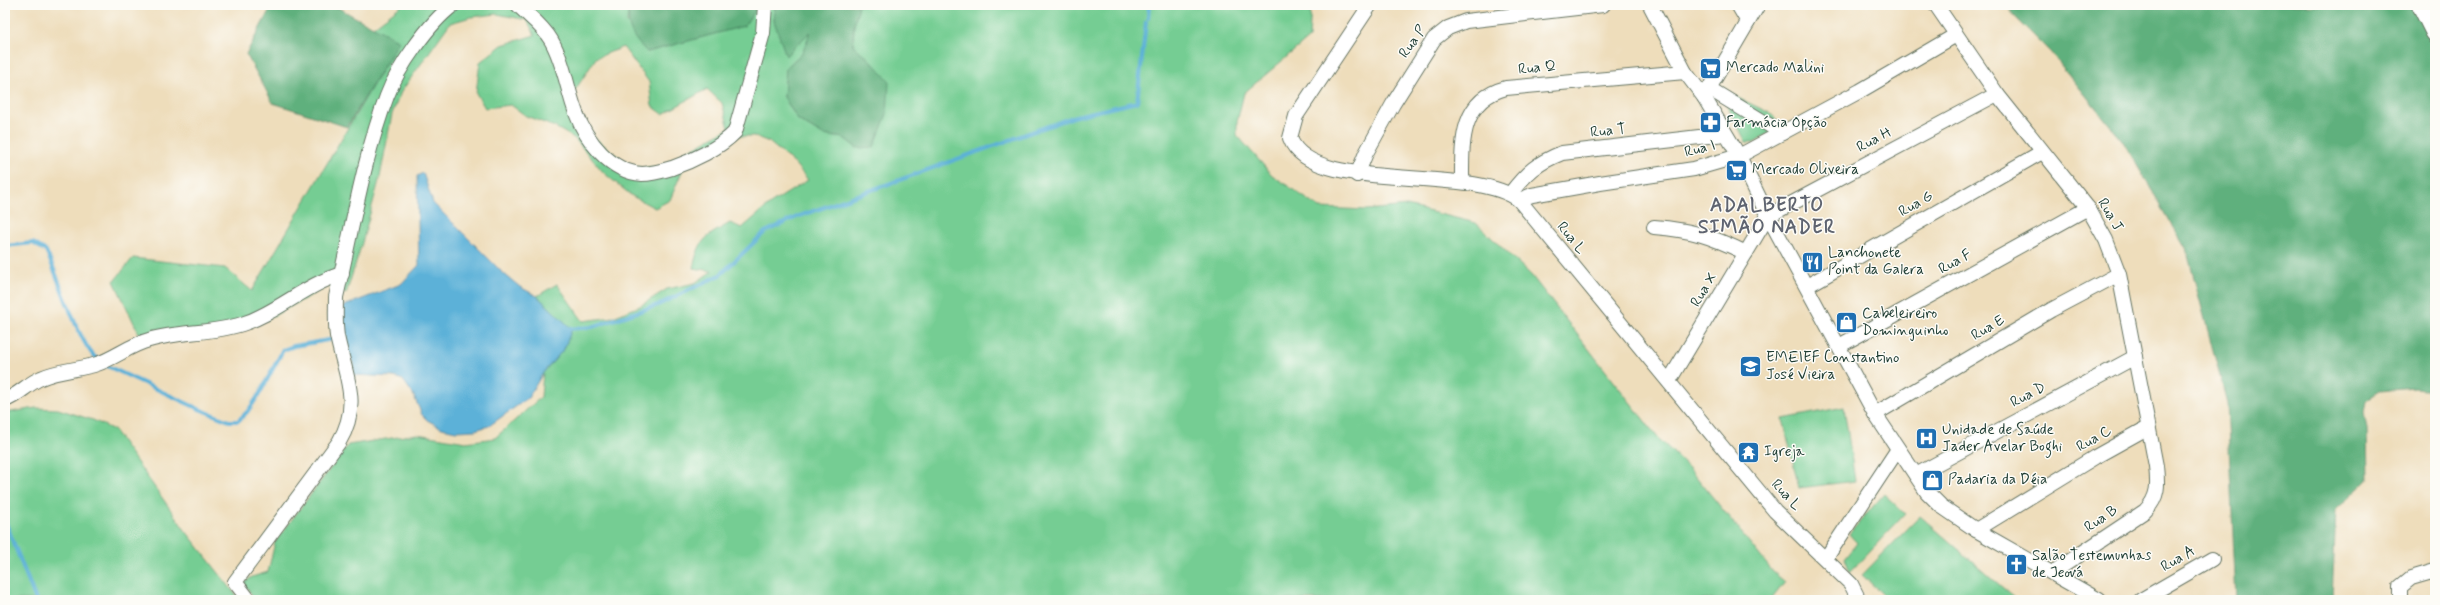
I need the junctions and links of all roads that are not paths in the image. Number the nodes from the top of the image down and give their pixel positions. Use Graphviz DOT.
graph roads {
  1 [pos="453,5"];
  2 [pos="518,5"];
  3 [pos="765,5"];
  4 [pos="1602,5"];
  5 [pos="1650,5"];
  6 [pos="1738,5"];
  7 [pos="1758,5"];
  8 [pos="1936,5"];
  9 [pos="2422,5"];
  10 [pos="1364,7"];
  11 [pos="1748,22"];
  12 [pos="2435,33"];
  13 [pos="1956,35"];
  14 [pos="1685,72"];
  15 [pos="1707,93"];
  16 [pos="1997,94"];
  17 [pos="1782,133"];
  18 [pos="1725,134"];
  19 [pos="2042,152"];
  20 [pos="1739,156"];
  21 [pos="1357,175"];
  22 [pos="1462,182"];
  23 [pos="1515,197"];
  24 [pos="2088,208"];
  25 [pos="1768,216"];
  26 [pos="1654,227"];
  27 [pos="1746,253"];
  28 [pos="342,274"];
  29 [pos="2119,274"];
  30 [pos="1807,286"];
  31 [pos="1839,346"];
  32 [pos="2135,357"];
  33 [pos="1669,381"];
  34 [pos="5,400"];
  35 [pos="1875,414"];
  36 [pos="2147,428"];
  37 [pos="1898,449"];
  38 [pos="1916,475"];
  39 [pos="2158,485"];
  40 [pos="1976,530"];
  41 [pos="1826,558"];
  42 [pos="2212,559"];
  43 [pos="2435,571"];
  44 [pos="2052,573"];
  45 [pos="249,600"];
  46 [pos="1859,600"];
  47 [pos="2099,600"];
  48 [pos="2141,600"];
  49 [pos="2400,600"];
  1 -- 28 [label="street"];
  2 -- 3 [label="street"];
  4 -- 21 [label="street, Rua P"];
  5 -- 14 [label="street"];
  6 -- 11 [label="street"];
  7 -- 11 [label="street"];
  8 -- 13 [label="street, Rua J"];
  9 -- 12 [label="street"];
  10 -- 21 [label="street"];
  11 -- 15 [label="street"];
  13 -- 16 [label="street, Rua J"];
  13 -- 17 [label="street, Rua I"];
  14 -- 15 [label="street"];
  14 -- 22 [label="street, Rua Q"];
  15 -- 17 [label="street"];
  15 -- 18 [label="street"];
  16 -- 19 [label="street, Rua J"];
  16 -- 25 [label="street, Rua H"];
  17 -- 20 [label="street, Rua I"];
  18 -- 20 [label="street"];
  18 -- 23 [label="street, Rua T"];
  19 -- 24 [label="street, Rua J"];
  19 -- 30 [label="street, Rua G"];
  20 -- 23 [label="street, Rua I"];
  20 -- 25 [label="street"];
  21 -- 22 [label="street"];
  22 -- 23 [label="street"];
  23 -- 33 [label="street, Rua L"];
  24 -- 29 [label="street, Rua J"];
  24 -- 31 [label="street, Rua F"];
  25 -- 27 [label="street, Rua X"];
  25 -- 30 [label="street"];
  26 -- 27 [label="street"];
  27 -- 33 [label="street, Rua X"];
  28 -- 34 [label="street"];
  28 -- 45 [label="street"];
  29 -- 32 [label="street, Rua J"];
  29 -- 35 [label="street, Rua E"];
  30 -- 31 [label="street"];
  31 -- 35 [label="street"];
  32 -- 36 [label="street, Rua J"];
  32 -- 38 [label="street, Rua D"];
  33 -- 41 [label="street, Rua L"];
  35 -- 37 [label="street"];
  36 -- 39 [label="street, Rua J"];
  36 -- 40 [label="street, Rua C"];
  37 -- 38 [label="street"];
  37 -- 41 [label="street"];
  38 -- 40 [label="street"];
  39 -- 44 [label="street, Rua B"];
  40 -- 44 [label="street"];
  41 -- 46 [label="street, Rua L"];
  42 -- 48 [label="street, Rua A"];
  43 -- 49 [label="street"];
  44 -- 47 [label="street"];
}
